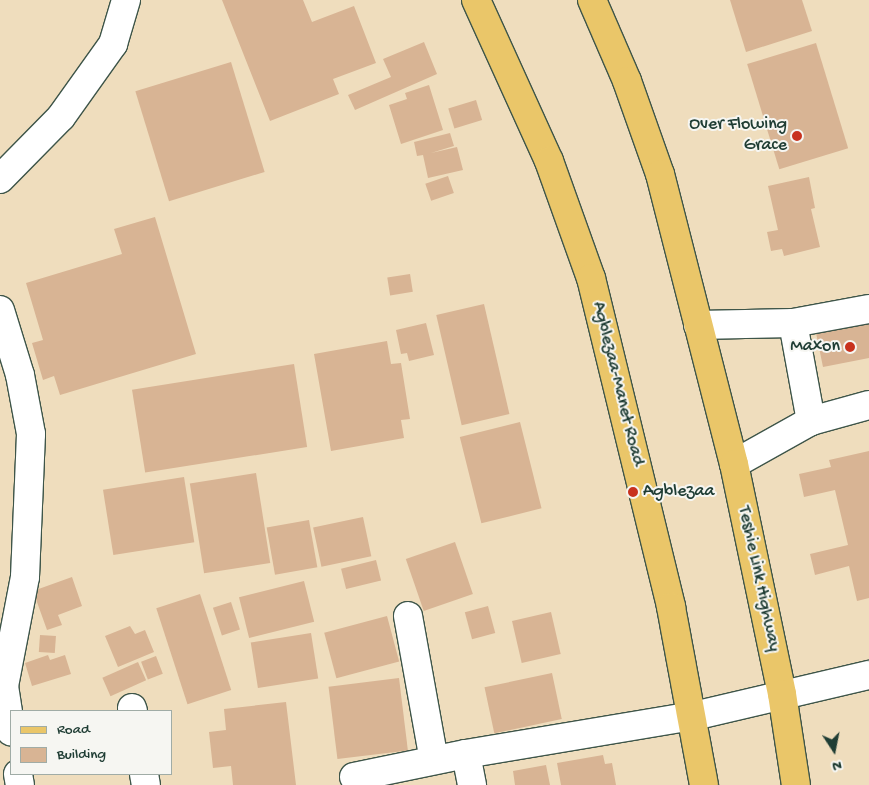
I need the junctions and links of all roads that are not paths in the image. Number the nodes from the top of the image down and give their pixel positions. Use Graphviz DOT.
graph roads {
  1 [pos="126,0"];
  2 [pos="476,0"];
  3 [pos="592,0"];
  4 [pos="0,178"];
  5 [pos="869,309"];
  6 [pos="0,310"];
  7 [pos="792,323"];
  8 [pos="698,325"];
  9 [pos="869,405"];
  10 [pos="811,421"];
  11 [pos="734,464"];
  12 [pos="408,616"];
  13 [pos="869,675"];
  14 [pos="2,686"];
  15 [pos="782,694"];
  16 [pos="694,716"];
  17 [pos="10,726"];
  18 [pos="466,754"];
  19 [pos="434,760"];
  20 [pos="354,777"];
  21 [pos="472,785"];
  22 [pos="704,785"];
  23 [pos="796,785"];
  1 -- 4 [label="street"];
  2 -- 16 [label="main road, Agblezaa-Manet Road"];
  3 -- 8 [label="main road"];
  5 -- 7 [label="street"];
  6 -- 14 [label="street"];
  7 -- 8 [label="street"];
  7 -- 10 [label="street"];
  8 -- 11 [label="main road"];
  9 -- 10 [label="street"];
  10 -- 11 [label="street"];
  11 -- 15 [label="main road, Teshie Link Highway"];
  12 -- 19 [label="street"];
  13 -- 15 [label="street"];
  14 -- 17 [label="street"];
  15 -- 16 [label="street"];
  15 -- 23 [label="main road"];
  16 -- 18 [label="street"];
  16 -- 22 [label="main road, Agblezaa-Manet Road"];
  18 -- 19 [label="street"];
  18 -- 21 [label="street"];
  19 -- 20 [label="street"];
}
